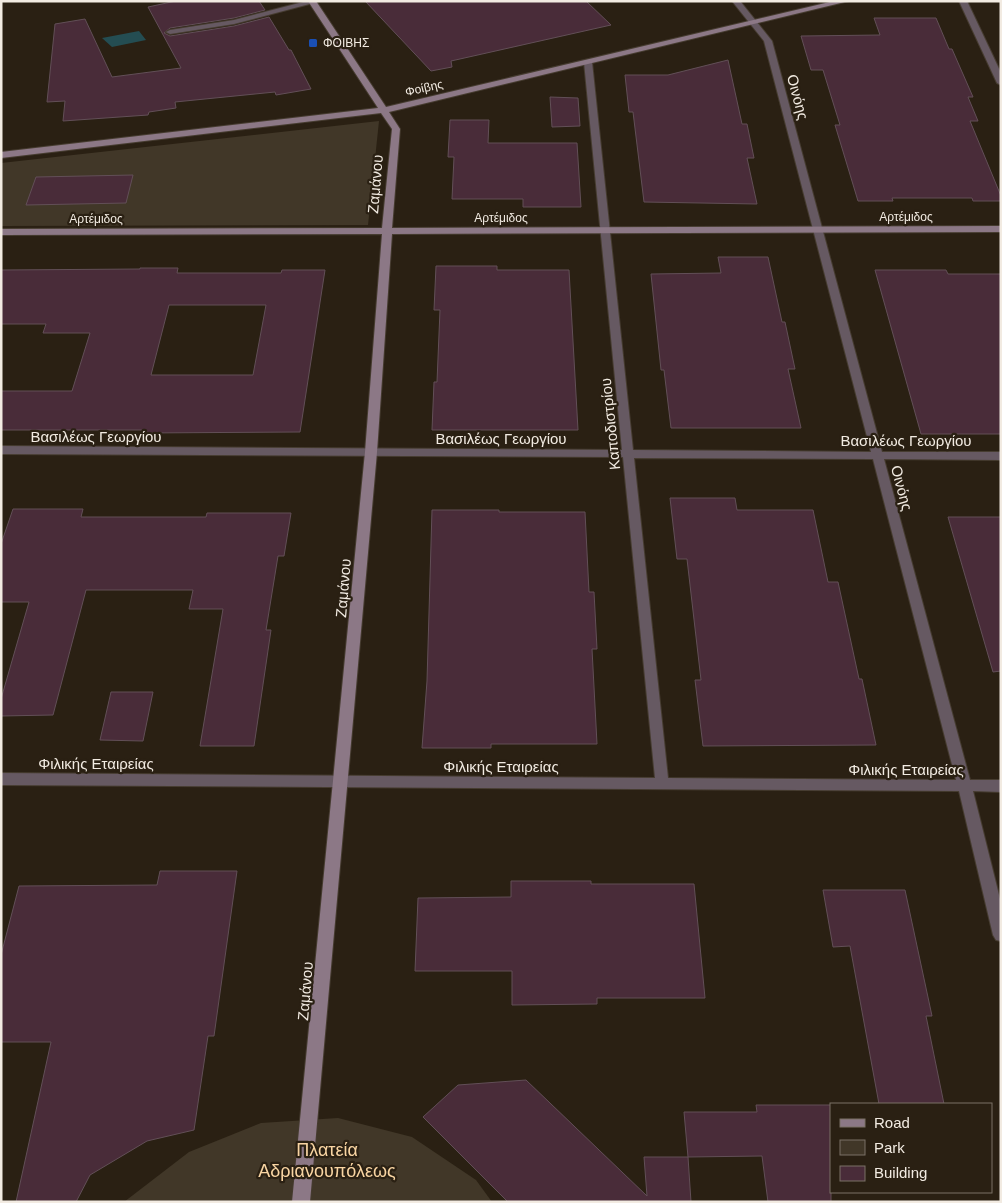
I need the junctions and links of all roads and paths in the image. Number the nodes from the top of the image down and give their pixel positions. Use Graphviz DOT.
graph roads {
  1 [pos="313,1"];
  2 [pos="736,1"];
  3 [pos="845,1"];
  4 [pos="963,1"];
  5 [pos="754,23"];
  6 [pos="170,32"];
  7 [pos="588,62"];
  8 [pos="1001,83"];
  9 [pos="385,110"];
  10 [pos="1,155"];
  11 [pos="1001,229"];
  12 [pos="604,230"];
  13 [pos="818,230"];
  14 [pos="387,231"];
  15 [pos="1,232"];
  16 [pos="1,450"];
  17 [pos="371,452"];
  18 [pos="629,454"];
  19 [pos="877,455"];
  20 [pos="1001,456"];
  21 [pos="1,778"];
  22 [pos="341,781"];
  23 [pos="662,783"];
  24 [pos="965,786"];
  25 [pos="1001,786"];
  26 [pos="1001,935"];
  27 [pos="301,1202"];
  1 -- 6 [label="street"];
  1 -- 9 [label="street, Ζαμάνου"];
  2 -- 5 [label="street, Οινόης"];
  3 -- 5 [label="street, Φοίβης"];
  4 -- 8 [label="street"];
  5 -- 7 [label="street, Φοίβης"];
  5 -- 13 [label="street, Οινόης"];
  7 -- 9 [label="street, Φοίβης"];
  7 -- 12 [label="street, Καποδιστρίου"];
  9 -- 10 [label="street, Φοίβης"];
  9 -- 14 [label="street, Ζαμάνου"];
  11 -- 13 [label="street, Αρτέμιδος"];
  12 -- 13 [label="street, Αρτέμιδος"];
  12 -- 14 [label="street, Αρτέμιδος"];
  12 -- 18 [label="street, Καποδιστρίου"];
  13 -- 19 [label="street, Οινόης"];
  14 -- 15 [label="street, Αρτέμιδος"];
  14 -- 17 [label="street, Ζαμάνου"];
  16 -- 17 [label="street, Βασιλέως Γεωργίου"];
  17 -- 18 [label="street, Βασιλέως Γεωργίου"];
  17 -- 22 [label="street, Ζαμάνου"];
  18 -- 19 [label="street, Βασιλέως Γεωργίου"];
  18 -- 23 [label="street, Καποδιστρίου"];
  19 -- 20 [label="street, Βασιλέως Γεωργίου"];
  19 -- 24 [label="street, Οινόης"];
  21 -- 22 [label="street, Φιλικής Εταιρείας"];
  22 -- 23 [label="street, Φιλικής Εταιρείας"];
  22 -- 27 [label="street, Ζαμάνου"];
  23 -- 24 [label="street, Φιλικής Εταιρείας"];
  24 -- 25 [label="street, Φιλικής Εταιρείας"];
  24 -- 26 [label="street, Οινόης"];
}
